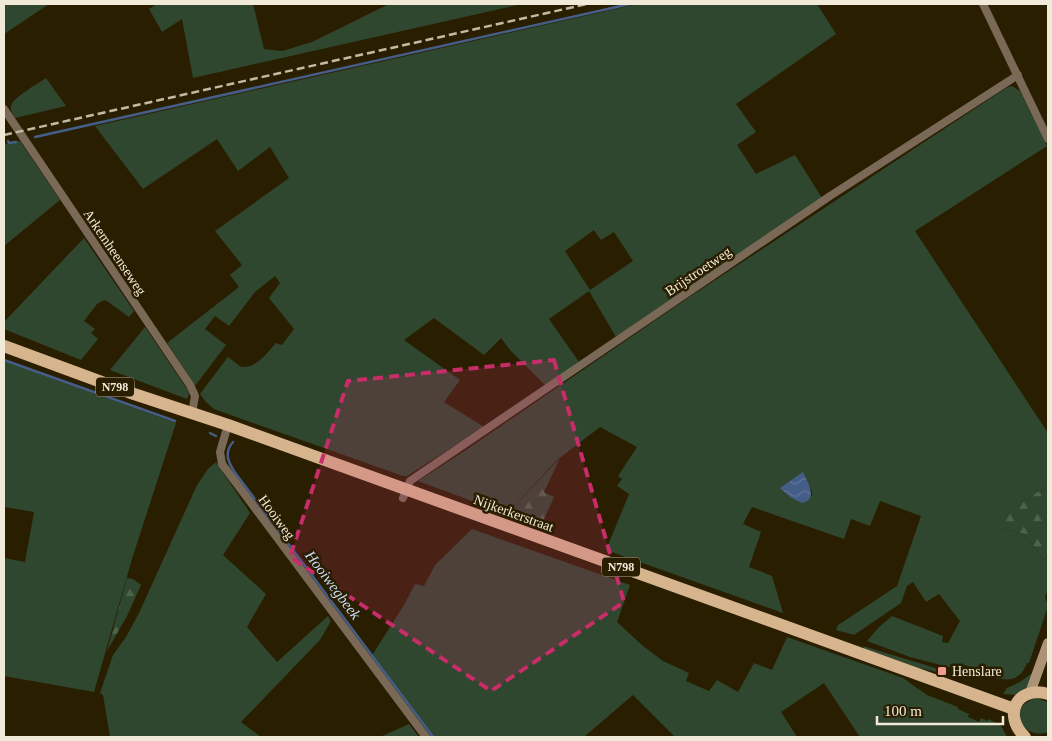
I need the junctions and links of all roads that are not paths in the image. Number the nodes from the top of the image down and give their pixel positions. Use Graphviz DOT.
graph roads {
  1 [pos="983,4"];
  2 [pos="1018,75"];
  3 [pos="4,109"];
  4 [pos="1048,139"];
  5 [pos="4,346"];
  6 [pos="192,413"];
  7 [pos="228,425"];
  8 [pos="404,494"];
  9 [pos="1048,643"];
  10 [pos="1030,693"];
  11 [pos="1048,694"];
  12 [pos="1014,709"];
  13 [pos="426,737"];
  14 [pos="1024,737"];
  1 -- 2 [label="street"];
  2 -- 4 [label="street"];
  2 -- 8 [label="street, Brijstroetweg"];
  3 -- 6 [label="street, Arkemheenseweg"];
  5 -- 6 [label="main road, Nijkerkerstraat / N798"];
  6 -- 7 [label="main road, Nijkerkerstraat / N798"];
  7 -- 8 [label="main road, Nijkerkerstraat / N798"];
  7 -- 13 [label="street, Hooiweg"];
  8 -- 12 [label="main road, Nijkerkerstraat / N798"];
  9 -- 10 [label="street"];
  10 -- 11 [label="main road"];
  10 -- 12 [label="main road"];
  12 -- 14 [label="main road"];
}
